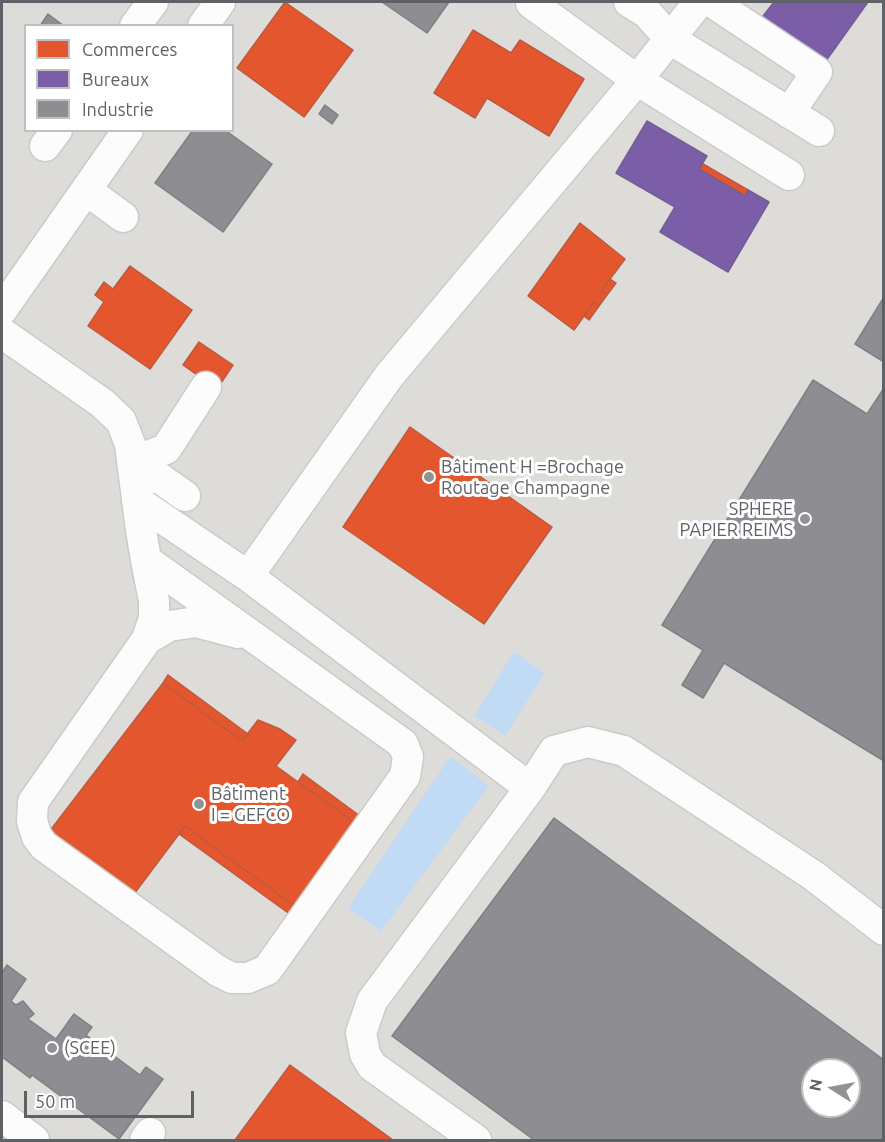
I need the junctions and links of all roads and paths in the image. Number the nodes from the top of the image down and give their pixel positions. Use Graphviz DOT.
graph roads {
  1 [pos="153,2"];
  2 [pos="220,2"];
  3 [pos="532,2"];
  4 [pos="629,2"];
  5 [pos="699,2"];
  6 [pos="712,2"];
  7 [pos="136,24"];
  8 [pos="204,24"];
  9 [pos="670,39"];
  10 [pos="637,80"];
  11 [pos="789,113"];
  12 [pos="819,130"];
  13 [pos="127,132"];
  14 [pos="789,175"];
  15 [pos="86,190"];
  16 [pos="123,217"];
  17 [pos="2,310"];
  18 [pos="2,333"];
  19 [pos="199,383"];
  20 [pos="133,472"];
  21 [pos="185,496"];
  22 [pos="146,560"];
  23 [pos="248,576"];
  24 [pos="252,636"];
  25 [pos="147,639"];
  26 [pos="530,788"];
  27 [pos="884,930"];
  28 [pos="2,1116"];
  29 [pos="34,1140"];
  30 [pos="476,1140"];
  1 -- 7 [label="street"];
  2 -- 8 [label="street"];
  3 -- 10 [label="street"];
  4 -- 9 [label="street"];
  5 -- 9 [label="street"];
  6 -- 11 [label="street"];
  9 -- 10 [label="street"];
  9 -- 11 [label="street"];
  10 -- 14 [label="street"];
  10 -- 23 [label="street"];
  11 -- 12 [label="street"];
  13 -- 15 [label="street"];
  15 -- 16 [label="street"];
  15 -- 17 [label="street"];
  18 -- 20 [label="street"];
  19 -- 20 [label="street"];
  20 -- 21 [label="street"];
  20 -- 22 [label="street"];
  20 -- 23 [label="street"];
  22 -- 24 [label="street"];
  22 -- 25 [label="street"];
  23 -- 26 [label="street"];
  24 -- 25 [label="street"];
  24 -- 25 [label="street"];
  26 -- 27 [label="street"];
  26 -- 30 [label="street"];
  28 -- 29 [label="street"];
}
